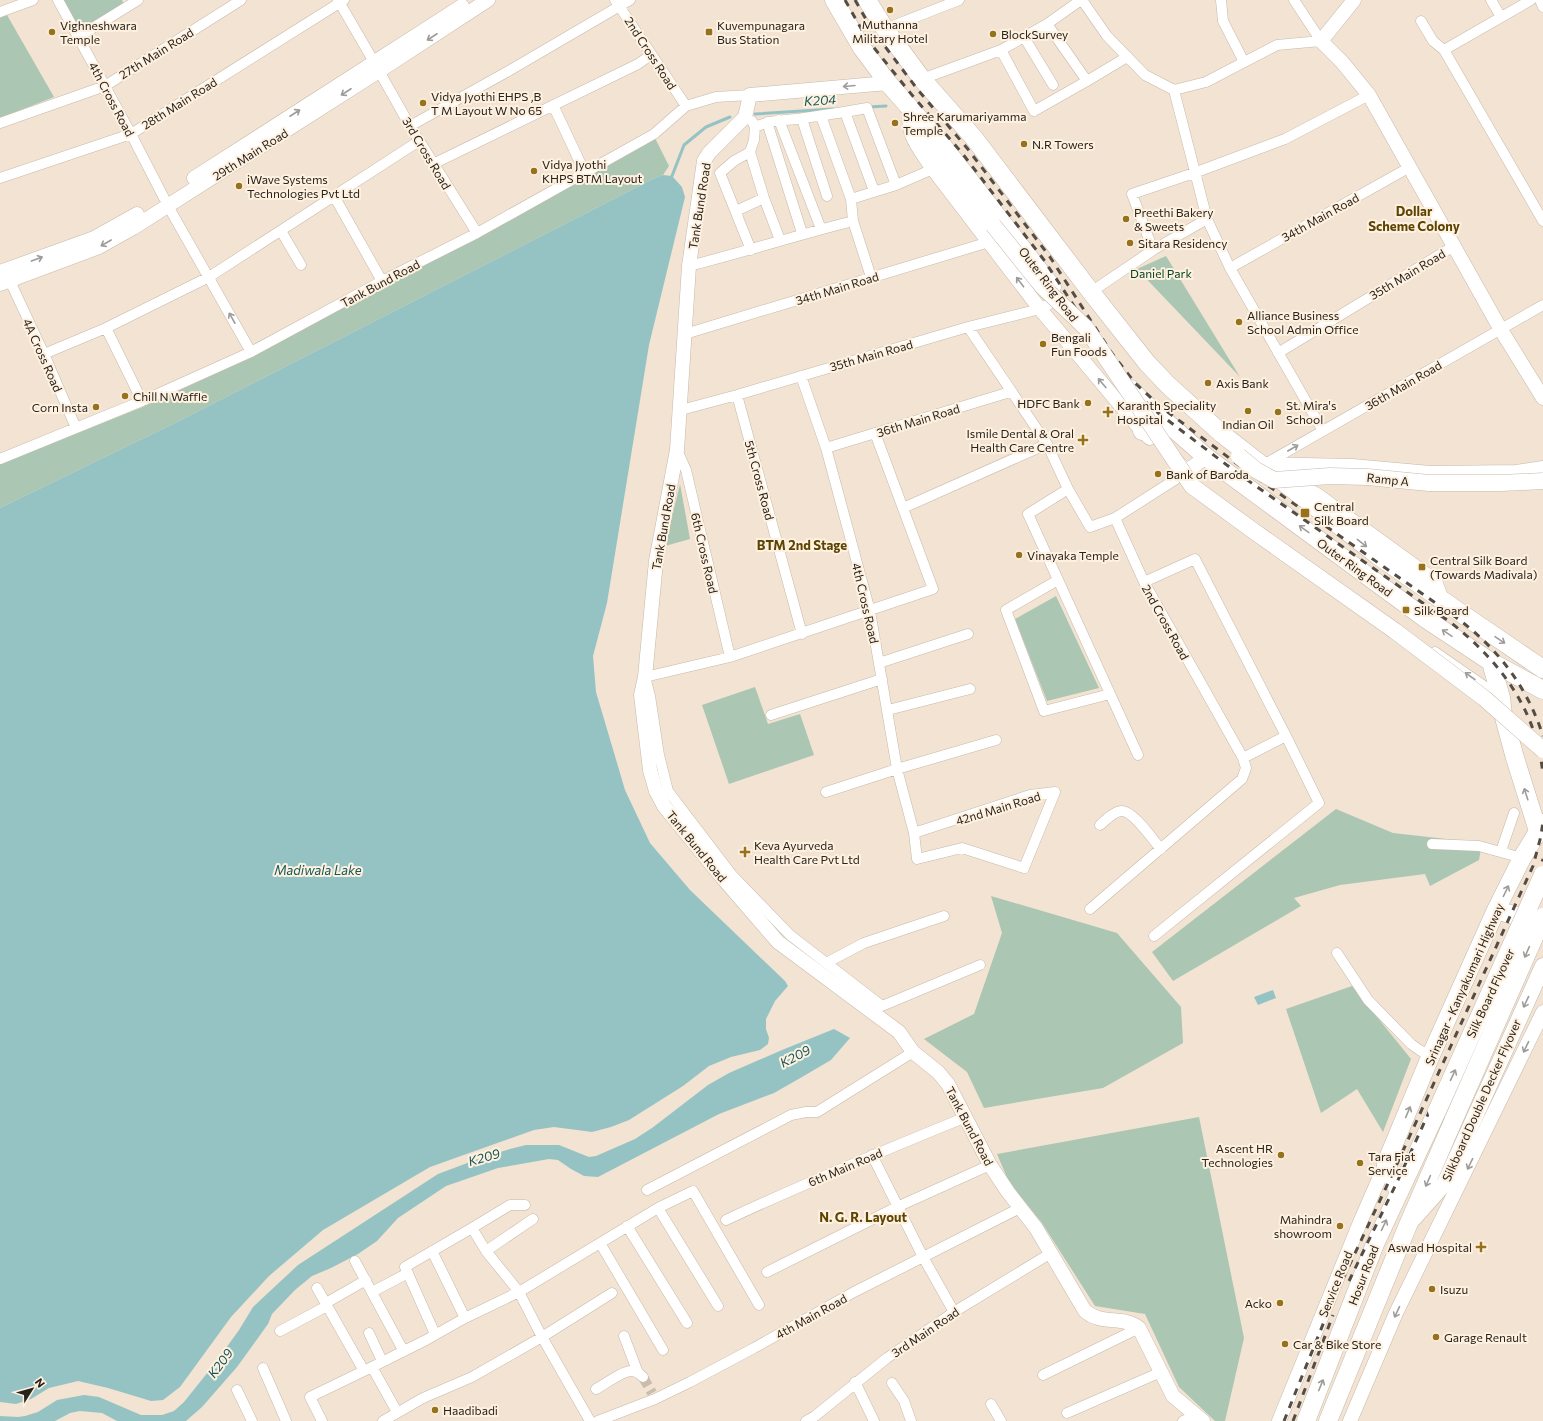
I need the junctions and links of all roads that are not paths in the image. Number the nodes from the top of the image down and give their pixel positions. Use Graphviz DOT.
graph roads {
  1 [pos="33,0"];
  2 [pos="58,0"];
  3 [pos="138,0"];
  4 [pos="241,0"];
  5 [pos="471,0"];
  6 [pos="488,0"];
  7 [pos="630,0"];
  8 [pos="834,0"];
  9 [pos="840,0"];
  10 [pos="858,0"];
  11 [pos="867,0"];
  12 [pos="959,0"];
  13 [pos="1082,0"];
  14 [pos="1221,0"];
  15 [pos="1294,0"];
  16 [pos="1354,0"];
  17 [pos="1491,0"];
  18 [pos="1532,0"];
  19 [pos="1540,0"];
  20 [pos="340,1"];
  21 [pos="618,3"];
  22 [pos="125,4"];
  23 [pos="1543,7"];
  24 [pos="1,9"];
  25 [pos="1501,17"];
  26 [pos="1421,21"];
  27 [pos="1047,24"];
  28 [pos="885,29"];
  29 [pos="78,37"];
  30 [pos="1024,37"];
  31 [pos="1320,41"];
  32 [pos="1001,50"];
  33 [pos="1444,50"];
  34 [pos="651,55"];
  35 [pos="1127,57"];
  36 [pos="1244,62"];
  37 [pos="377,67"];
  38 [pos="922,79"];
  39 [pos="1087,80"];
  40 [pos="888,83"];
  41 [pos="1053,85"];
  42 [pos="105,86"];
  43 [pos="1174,90"];
  44 [pos="1370,94"];
  45 [pos="750,95"];
  46 [pos="552,105"];
  47 [pos="686,106"];
  48 [pos="845,112"];
  49 [pos="914,114"];
  50 [pos="821,116"];
  51 [pos="802,119"];
  52 [pos="779,120"];
  53 [pos="750,122"];
  54 [pos="767,122"];
  55 [pos="0,123"];
  56 [pos="410,126"];
  57 [pos="131,134"];
  58 [pos="419,141"];
  59 [pos="750,152"];
  60 [pos="433,164"];
  61 [pos="1410,167"];
  62 [pos="933,169"];
  63 [pos="585,173"];
  64 [pos="1194,173"];
  65 [pos="0,178"];
  66 [pos="896,185"];
  67 [pos="874,191"];
  68 [pos="334,196"];
  69 [pos="827,196"];
  70 [pos="764,198"];
  71 [pos="851,199"];
  72 [pos="166,202"];
  73 [pos="736,211"];
  74 [pos="1207,219"];
  75 [pos="852,221"];
  76 [pos="1543,221"];
  77 [pos="1001,227"];
  78 [pos="821,229"];
  79 [pos="281,231"];
  80 [pos="477,233"];
  81 [pos="802,234"];
  82 [pos="780,240"];
  83 [pos="989,242"];
  84 [pos="1454,246"];
  85 [pos="751,250"];
  86 [pos="1153,250"];
  87 [pos="301,265"];
  88 [pos="689,266"];
  89 [pos="1230,268"];
  90 [pos="209,277"];
  91 [pos="871,277"];
  92 [pos="3,279"];
  93 [pos="382,281"];
  94 [pos="1091,292"];
  95 [pos="1061,298"];
  96 [pos="1543,305"];
  97 [pos="1040,309"];
  98 [pos="968,327"];
  99 [pos="106,328"];
  100 [pos="1086,328"];
  101 [pos="1501,330"];
  102 [pos="684,334"];
  103 [pos="251,352"];
  104 [pos="1278,353"];
  105 [pos="44,354"];
  106 [pos="801,376"];
  107 [pos="1010,392"];
  108 [pos="737,396"];
  109 [pos="1543,398"];
  110 [pos="142,401"];
  111 [pos="681,410"];
  112 [pos="76,428"];
  113 [pos="1173,428"];
  114 [pos="1142,431"];
  115 [pos="1323,431"];
  116 [pos="875,433"];
  117 [pos="1047,444"];
  118 [pos="826,448"];
  119 [pos="677,450"];
  120 [pos="1206,457"];
  121 [pos="0,459"];
  122 [pos="1263,465"];
  123 [pos="1543,469"];
  124 [pos="1187,471"];
  125 [pos="1543,480"];
  126 [pos="1068,489"];
  127 [pos="903,508"];
  128 [pos="1115,518"];
  129 [pos="1058,580"];
  130 [pos="1144,582"];
  131 [pos="870,611"];
  132 [pos="802,634"];
  133 [pos="968,634"];
  134 [pos="730,657"];
  135 [pos="1491,662"];
  136 [pos="879,663"];
  137 [pos="1543,668"];
  138 [pos="645,677"];
  139 [pos="882,679"];
  140 [pos="970,688"];
  141 [pos="1543,690"];
  142 [pos="1110,694"];
  143 [pos="1502,698"];
  144 [pos="888,710"];
  145 [pos="771,715"];
  146 [pos="1286,736"];
  147 [pos="996,740"];
  148 [pos="1543,750"];
  149 [pos="1138,755"];
  150 [pos="1243,758"];
  151 [pos="897,769"];
  152 [pos="826,792"];
  153 [pos="1514,813"];
  154 [pos="1100,825"];
  155 [pos="1540,827"];
  156 [pos="914,833"];
  157 [pos="1432,844"];
  158 [pos="1161,849"];
  159 [pos="1501,851"];
  160 [pos="1520,862"];
  161 [pos="1543,876"];
  162 [pos="1543,879"];
  163 [pos="1090,909"];
  164 [pos="1496,910"];
  165 [pos="944,916"];
  166 [pos="1543,917"];
  167 [pos="1543,923"];
  168 [pos="1154,936"];
  169 [pos="1336,953"];
  170 [pos="826,963"];
  171 [pos="980,965"];
  172 [pos="1543,966"];
  173 [pos="1543,1012"];
  174 [pos="913,1052"];
  175 [pos="1431,1055"];
  176 [pos="1437,1111"];
  177 [pos="966,1117"];
  178 [pos="1454,1119"];
  179 [pos="872,1155"];
  180 [pos="1389,1155"];
  181 [pos="990,1164"];
  182 [pos="647,1190"];
  183 [pos="1399,1193"];
  184 [pos="525,1205"];
  185 [pos="897,1207"];
  186 [pos="658,1208"];
  187 [pos="1020,1208"];
  188 [pos="533,1219"];
  189 [pos="726,1220"];
  190 [pos="627,1226"];
  191 [pos="1408,1226"];
  192 [pos="472,1228"];
  193 [pos="600,1243"];
  194 [pos="432,1251"];
  195 [pos="486,1251"];
  196 [pos="1051,1253"];
  197 [pos="922,1257"];
  198 [pos="355,1261"];
  199 [pos="767,1272"];
  200 [pos="408,1273"];
  201 [pos="366,1280"];
  202 [pos="317,1288"];
  203 [pos="372,1292"];
  204 [pos="519,1292"];
  205 [pos="612,1293"];
  206 [pos="326,1304"];
  207 [pos="758,1305"];
  208 [pos="718,1306"];
  209 [pos="954,1312"];
  210 [pos="465,1318"];
  211 [pos="687,1323"];
  212 [pos="1139,1328"];
  213 [pos="280,1331"];
  214 [pos="369,1333"];
  215 [pos="435,1334"];
  216 [pos="624,1336"];
  217 [pos="542,1337"];
  218 [pos="403,1350"];
  219 [pos="663,1350"];
  220 [pos="382,1361"];
  221 [pos="262,1368"];
  222 [pos="368,1369"];
  223 [pos="1161,1372"];
  224 [pos="1043,1375"];
  225 [pos="855,1382"];
  226 [pos="892,1383"];
  227 [pos="596,1389"];
  228 [pos="237,1390"];
  229 [pos="991,1404"];
  230 [pos="397,1412"];
  231 [pos="1067,1413"];
  232 [pos="817,1418"];
  233 [pos="1194,1419"];
  234 [pos="252,1421"];
  235 [pos="286,1421"];
  236 [pos="322,1421"];
  237 [pos="383,1421"];
  238 [pos="590,1421"];
  239 [pos="600,1421"];
  240 [pos="806,1421"];
  241 [pos="874,1421"];
  242 [pos="911,1421"];
  243 [pos="1000,1421"];
  244 [pos="1279,1421"];
  245 [pos="1306,1421"];
  246 [pos="1328,1421"];
  247 [pos="1350,1421"];
  1 -- 24 [label="street"];
  2 -- 29 [label="street, 4th Cross Road"];
  3 -- 22 [label="street"];
  4 -- 42 [label="street, 27th Main Road"];
  5 -- 37 [label="main road, 29th Main Road"];
  6 -- 37 [label="main road, 29th Main Road, one-way"];
  7 -- 21 [label="street"];
  8 -- 40 [label="highway, Outer Ring Road"];
  9 -- 100 [label="main road, bridge"];
  10 -- 125 [label="main road, Ramp A, bridge"];
  11 -- 28 [label="highway, Outer Ring Road"];
  12 -- 28 [label="street"];
  13 -- 27 [label="street"];
  13 -- 35 [label="street"];
  14 -- 36 [label="street"];
  15 -- 31 [label="street"];
  16 -- 31 [label="main road"];
  17 -- 25 [label="street"];
  18 -- 25 [label="street"];
  19 -- 23 [label="street"];
  20 -- 37 [label="street, 3rd Cross Road"];
  20 -- 57 [label="street, 28th Main Road"];
  21 -- 34 [label="street, 2nd Cross Road"];
  21 -- 56 [label="street"];
  22 -- 29 [label="street"];
  25 -- 33 [label="street"];
  26 -- 33 [label="street"];
  27 -- 30 [label="street"];
  27 -- 39 [label="street"];
  28 -- 38 [label="highway, Outer Ring Road"];
  29 -- 42 [label="street, 4th Cross Road"];
  30 -- 32 [label="street"];
  30 -- 41 [label="street"];
  31 -- 36 [label="street"];
  31 -- 44 [label="main road"];
  32 -- 38 [label="street"];
  32 -- 39 [label="street"];
  33 -- 76 [label="street"];
  34 -- 46 [label="street"];
  34 -- 47 [label="street, 2nd Cross Road"];
  35 -- 39 [label="street"];
  35 -- 43 [label="street"];
  36 -- 43 [label="street"];
  37 -- 56 [label="street, 3rd Cross Road"];
  37 -- 72 [label="main road, 29th Main Road"];
  38 -- 94 [label="highway, Outer Ring Road"];
  40 -- 45 [label="main road, Tank Bund Road, one-way"];
  40 -- 49 [label="highway, Outer Ring Road"];
  42 -- 55 [label="street, 27th Main Road"];
  42 -- 57 [label="street, 4th Cross Road"];
  43 -- 64 [label="street"];
  44 -- 61 [label="main road"];
  44 -- 64 [label="street"];
  45 -- 47 [label="street, Tank Bund Road"];
  45 -- 53 [label="main road"];
  46 -- 60 [label="street"];
  46 -- 63 [label="street"];
  47 -- 63 [label="street, Tank Bund Road"];
  48 -- 50 [label="street"];
  48 -- 66 [label="street"];
  48 -- 67 [label="street"];
  49 -- 62 [label="main road"];
  49 -- 77 [label="highway, Outer Ring Road"];
  50 -- 51 [label="street"];
  50 -- 71 [label="street"];
  51 -- 52 [label="street"];
  51 -- 69 [label="street"];
  52 -- 54 [label="street"];
  52 -- 78 [label="street"];
  53 -- 54 [label="street"];
  53 -- 59 [label="street"];
  53 -- 88 [label="main road, Tank Bund Road"];
  54 -- 81 [label="street"];
  56 -- 58 [label="street, 3rd Cross Road"];
  57 -- 65 [label="street, 28th Main Road"];
  57 -- 72 [label="street, 4th Cross Road"];
  58 -- 60 [label="street, 3rd Cross Road"];
  58 -- 68 [label="street"];
  59 -- 70 [label="street"];
  59 -- 73 [label="street"];
  60 -- 80 [label="street, 3rd Cross Road"];
  61 -- 84 [label="main road"];
  61 -- 89 [label="street, 34th Main Road"];
  62 -- 66 [label="street"];
  62 -- 83 [label="main road"];
  63 -- 80 [label="street, Tank Bund Road"];
  64 -- 74 [label="street"];
  64 -- 86 [label="street"];
  66 -- 67 [label="street"];
  67 -- 71 [label="street"];
  68 -- 79 [label="street"];
  68 -- 93 [label="street"];
  70 -- 73 [label="street"];
  70 -- 82 [label="street"];
  71 -- 75 [label="street"];
  72 -- 90 [label="street, 4th Cross Road"];
  72 -- 92 [label="main road, 29th Main Road"];
  73 -- 85 [label="street"];
  74 -- 86 [label="street"];
  74 -- 89 [label="street"];
  75 -- 78 [label="street"];
  75 -- 91 [label="street"];
  77 -- 83 [label="street, 34th Main Road"];
  77 -- 95 [label="highway, Outer Ring Road"];
  77 -- 100 [label="main road, bridge"];
  78 -- 81 [label="street"];
  79 -- 87 [label="street"];
  79 -- 90 [label="street"];
  80 -- 93 [label="street, Tank Bund Road"];
  81 -- 82 [label="street"];
  82 -- 85 [label="street"];
  83 -- 91 [label="street, 34th Main Road"];
  97 -- 83 [label="main road, one-way"];
  84 -- 101 [label="main road"];
  84 -- 104 [label="street, 35th Main Road"];
  85 -- 88 [label="street"];
  86 -- 94 [label="street"];
  88 -- 102 [label="main road, Tank Bund Road"];
  89 -- 104 [label="street"];
  90 -- 99 [label="street"];
  103 -- 90 [label="street, 4th Cross Road, one-way"];
  91 -- 102 [label="street, 34th Main Road"];
  92 -- 105 [label="street, 4A Cross Road"];
  93 -- 103 [label="street, Tank Bund Road"];
  94 -- 122 [label="highway, Outer Ring Road"];
  95 -- 97 [label="street, 35th Main Road"];
  95 -- 113 [label="highway, Outer Ring Road"];
  96 -- 101 [label="street, 36th Main Road"];
  97 -- 98 [label="street, 35th Main Road"];
  114 -- 97 [label="main road, one-way"];
  98 -- 106 [label="street, 35th Main Road"];
  98 -- 107 [label="street"];
  99 -- 105 [label="street"];
  99 -- 110 [label="street"];
  100 -- 148 [label="main road, bridge"];
  101 -- 109 [label="main road"];
  101 -- 115 [label="street, 36th Main Road"];
  102 -- 111 [label="main road, Tank Bund Road"];
  103 -- 110 [label="street, Tank Bund Road"];
  104 -- 115 [label="street"];
  105 -- 112 [label="street, 4A Cross Road"];
  106 -- 108 [label="street, 35th Main Road"];
  106 -- 118 [label="street, 4th Cross Road"];
  107 -- 116 [label="street, 36th Main Road"];
  107 -- 117 [label="street"];
  108 -- 111 [label="street, 35th Main Road"];
  108 -- 132 [label="street, 5th Cross Road"];
  110 -- 112 [label="street, Tank Bund Road"];
  111 -- 119 [label="main road, Tank Bund Road"];
  112 -- 121 [label="street, Tank Bund Road"];
  113 -- 114 [label="highway"];
  113 -- 120 [label="highway, Outer Ring Road"];
  114 -- 124 [label="main road"];
  122 -- 115 [label="street, 36th Main Road, one-way"];
  116 -- 118 [label="street, 36th Main Road"];
  116 -- 127 [label="street"];
  117 -- 126 [label="street"];
  117 -- 127 [label="street"];
  118 -- 131 [label="street, 4th Cross Road"];
  119 -- 134 [label="street, 6th Cross Road"];
  119 -- 138 [label="main road, Tank Bund Road"];
  120 -- 124 [label="main road"];
  135 -- 120 [label="highway, Outer Ring Road, one-way"];
  122 -- 123 [label="main road"];
  122 -- 137 [label="highway, Outer Ring Road, one-way"];
  124 -- 128 [label="street"];
  143 -- 124 [label="street, one-way"];
  126 -- 128 [label="street"];
  126 -- 129 [label="street"];
  127 -- 131 [label="street"];
  128 -- 130 [label="street, 2nd Cross Road"];
  129 -- 142 [label="street"];
  129 -- 142 [label="street"];
  130 -- 146 [label="street"];
  130 -- 150 [label="street, 2nd Cross Road"];
  131 -- 132 [label="street"];
  131 -- 136 [label="street, 4th Cross Road"];
  132 -- 134 [label="street"];
  133 -- 136 [label="street"];
  134 -- 138 [label="street"];
  135 -- 141 [label="highway, Outer Ring Road"];
  135 -- 143 [label="highway"];
  136 -- 139 [label="street, 4th Cross Road"];
  138 -- 170 [label="street"];
  138 -- 174 [label="main road, Tank Bund Road"];
  139 -- 144 [label="street, 4th Cross Road"];
  139 -- 145 [label="street"];
  140 -- 144 [label="street"];
  142 -- 149 [label="street"];
  155 -- 143 [label="highway, one-way"];
  144 -- 151 [label="street, 4th Cross Road"];
  146 -- 150 [label="street"];
  146 -- 168 [label="street"];
  147 -- 151 [label="street"];
  150 -- 158 [label="street"];
  151 -- 152 [label="street"];
  151 -- 156 [label="street, 4th Cross Road"];
  153 -- 159 [label="street"];
  154 -- 158 [label="street"];
  155 -- 160 [label="highway, Srinagar - Kanyakumari Highway"];
  156 -- 156 [label="street, 42nd Main Road"];
  157 -- 159 [label="street"];
  158 -- 163 [label="street"];
  159 -- 160 [label="street"];
  160 -- 162 [label="highway"];
  164 -- 160 [label="highway, Srinagar - Kanyakumari Highway, one-way"];
  176 -- 161 [label="highway, Silk Board Flyover, one-way, bridge"];
  164 -- 167 [label="highway"];
  164 -- 175 [label="highway, Srinagar - Kanyakumari Highway"];
  165 -- 170 [label="street"];
  166 -- 178 [label="highway, Silk Board Flyover, one-way, bridge"];
  169 -- 175 [label="street"];
  170 -- 171 [label="street"];
  172 -- 191 [label="main road, Silkboard Double Decker Flyover, one-way"];
  173 -- 247 [label="main road, one-way"];
  174 -- 177 [label="main road, Tank Bund Road"];
  174 -- 182 [label="street"];
  180 -- 175 [label="highway, Srinagar - Kanyakumari Highway, one-way"];
  176 -- 183 [label="highway, Hosur Road"];
  177 -- 179 [label="street, 6th Main Road"];
  177 -- 181 [label="main road, Tank Bund Road"];
  178 -- 191 [label="highway, Hosur Road, one-way"];
  179 -- 185 [label="street"];
  179 -- 189 [label="street, 6th Main Road"];
  180 -- 183 [label="highway"];
  180 -- 244 [label="main road, Service Road"];
  181 -- 185 [label="street"];
  181 -- 187 [label="main road, Tank Bund Road"];
  245 -- 183 [label="highway, Hosur Road, one-way"];
  184 -- 192 [label="street"];
  185 -- 197 [label="street"];
  185 -- 199 [label="street"];
  186 -- 190 [label="street"];
  186 -- 207 [label="street"];
  186 -- 208 [label="street"];
  187 -- 196 [label="main road, Tank Bund Road"];
  187 -- 197 [label="street, 4th Main Road"];
  188 -- 195 [label="street"];
  190 -- 193 [label="street"];
  190 -- 211 [label="street"];
  191 -- 246 [label="highway, Hosur Road"];
  192 -- 194 [label="street"];
  192 -- 195 [label="street"];
  193 -- 204 [label="street"];
  193 -- 219 [label="street"];
  194 -- 200 [label="street"];
  194 -- 210 [label="street"];
  195 -- 204 [label="street"];
  196 -- 209 [label="street, 3rd Main Road"];
  196 -- 212 [label="main road, Tank Bund Road"];
  197 -- 209 [label="street"];
  197 -- 239 [label="street, 4th Main Road"];
  198 -- 201 [label="street"];
  200 -- 203 [label="street"];
  200 -- 215 [label="street"];
  201 -- 203 [label="street"];
  201 -- 206 [label="street"];
  202 -- 206 [label="street"];
  203 -- 218 [label="street"];
  204 -- 210 [label="street"];
  204 -- 217 [label="street"];
  205 -- 217 [label="street"];
  206 -- 213 [label="street"];
  206 -- 222 [label="street"];
  209 -- 225 [label="street, 3rd Main Road"];
  210 -- 215 [label="street"];
  212 -- 223 [label="main road"];
  212 -- 224 [label="street"];
  214 -- 220 [label="street"];
  215 -- 218 [label="street"];
  216 -- 227 [label="street"];
  217 -- 230 [label="street"];
  217 -- 238 [label="street"];
  218 -- 220 [label="street"];
  220 -- 222 [label="street"];
  221 -- 235 [label="street"];
  222 -- 230 [label="street"];
  222 -- 236 [label="street"];
  223 -- 231 [label="street"];
  223 -- 233 [label="main road"];
  225 -- 232 [label="street, 3rd Main Road"];
  225 -- 241 [label="street"];
  226 -- 242 [label="street"];
  228 -- 234 [label="street"];
  229 -- 243 [label="street"];
  230 -- 237 [label="street"];
  232 -- 240 [label="street, 3rd Main Road"];
}
